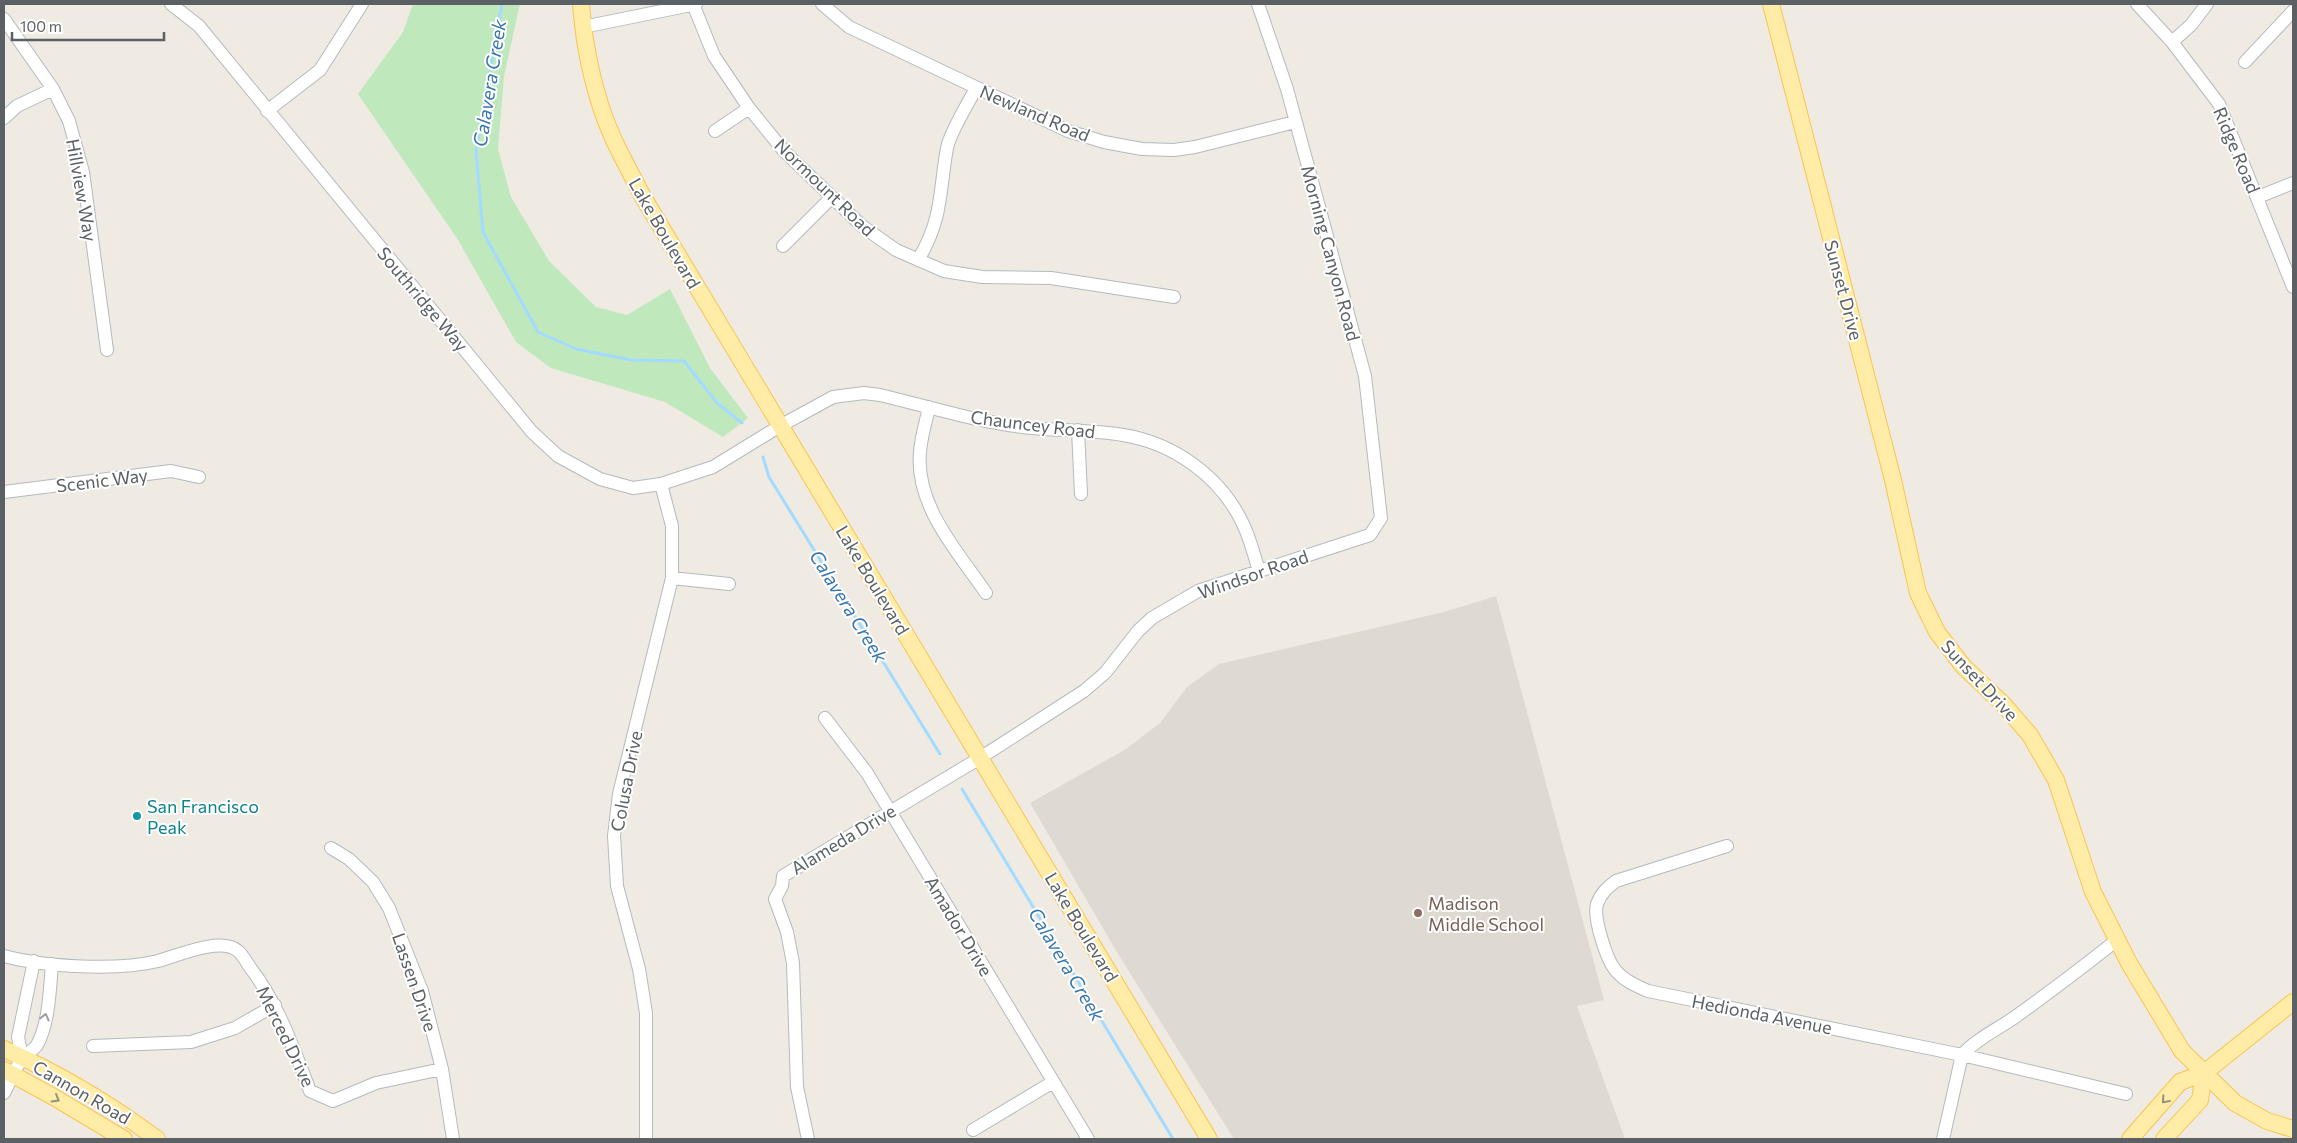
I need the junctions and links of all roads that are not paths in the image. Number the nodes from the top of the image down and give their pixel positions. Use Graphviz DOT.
graph roads {
  1 [pos="171,4"];
  2 [pos="362,4"];
  3 [pos="581,4"];
  4 [pos="694,4"];
  5 [pos="822,4"];
  6 [pos="1258,4"];
  7 [pos="1771,4"];
  8 [pos="2137,4"];
  9 [pos="2207,4"];
  10 [pos="2293,11"];
  11 [pos="4,19"];
  12 [pos="583,27"];
  13 [pos="2172,42"];
  14 [pos="2245,62"];
  15 [pos="976,88"];
  16 [pos="53,89"];
  17 [pos="749,108"];
  18 [pos="267,111"];
  19 [pos="4,118"];
  20 [pos="1295,122"];
  21 [pos="715,131"];
  22 [pos="2293,183"];
  23 [pos="832,197"];
  24 [pos="2258,197"];
  25 [pos="783,246"];
  26 [pos="918,260"];
  27 [pos="2293,287"];
  28 [pos="1174,298"];
  29 [pos="107,350"];
  30 [pos="929,407"];
  31 [pos="780,426"];
  32 [pos="1078,430"];
  33 [pos="728,458"];
  34 [pos="199,477"];
  35 [pos="661,484"];
  36 [pos="4,492"];
  37 [pos="1081,494"];
  38 [pos="1382,508"];
  39 [pos="1259,571"];
  40 [pos="672,578"];
  41 [pos="729,584"];
  42 [pos="986,593"];
  43 [pos="825,718"];
  44 [pos="980,758"];
  45 [pos="890,811"];
  46 [pos="1727,846"];
  47 [pos="331,848"];
  48 [pos="2117,940"];
  49 [pos="4,956"];
  50 [pos="34,961"];
  51 [pos="52,964"];
  52 [pos="2293,1002"];
  53 [pos="275,1005"];
  54 [pos="93,1046"];
  55 [pos="4,1049"];
  56 [pos="1962,1055"];
  57 [pos="22,1057"];
  58 [pos="442,1069"];
  59 [pos="2204,1072"];
  60 [pos="9,1073"];
  61 [pos="1053,1082"];
  62 [pos="4,1093"];
  63 [pos="2126,1094"];
  64 [pos="973,1130"];
  65 [pos="2293,1130"];
  66 [pos="124,1139"];
  67 [pos="157,1139"];
  68 [pos="453,1139"];
  69 [pos="646,1139"];
  70 [pos="808,1139"];
  71 [pos="1088,1139"];
  72 [pos="1208,1139"];
  73 [pos="1943,1139"];
  74 [pos="2130,1139"];
  75 [pos="2164,1139"];
  1 -- 18 [label="street, Southridge Way"];
  2 -- 18 [label="street"];
  3 -- 12 [label="main road, Lake Boulevard"];
  4 -- 12 [label="street"];
  4 -- 17 [label="street, Normount Road"];
  5 -- 15 [label="street, Newland Road"];
  6 -- 20 [label="street, Morning Canyon Road"];
  7 -- 48 [label="main road, Sunset Drive"];
  8 -- 13 [label="street, Ridge Road"];
  9 -- 13 [label="street"];
  10 -- 14 [label="street"];
  11 -- 16 [label="street, Hillview Way"];
  12 -- 31 [label="main road, Lake Boulevard"];
  13 -- 24 [label="street, Ridge Road"];
  15 -- 20 [label="street, Newland Road"];
  15 -- 26 [label="street"];
  16 -- 19 [label="street"];
  16 -- 29 [label="street, Hillview Way"];
  17 -- 21 [label="street"];
  17 -- 23 [label="street, Normount Road"];
  18 -- 35 [label="street, Southridge Way"];
  20 -- 38 [label="street, Morning Canyon Road"];
  22 -- 24 [label="street"];
  23 -- 25 [label="street"];
  23 -- 26 [label="street, Normount Road"];
  24 -- 27 [label="street, Ridge Road"];
  26 -- 28 [label="street, Normount Road"];
  30 -- 31 [label="street, Chauncey Road"];
  30 -- 32 [label="street, Chauncey Road"];
  30 -- 42 [label="street"];
  31 -- 33 [label="street, Chauncey Road"];
  31 -- 44 [label="main road, Lake Boulevard"];
  32 -- 37 [label="street"];
  32 -- 39 [label="street, Chauncey Road"];
  33 -- 35 [label="street, Southridge Way"];
  34 -- 36 [label="street, Scenic Way"];
  35 -- 40 [label="street, Colusa Drive"];
  38 -- 39 [label="street, Windsor Road"];
  39 -- 44 [label="street, Windsor Road"];
  40 -- 41 [label="street"];
  40 -- 69 [label="street, Colusa Drive"];
  43 -- 45 [label="street, Amador Drive"];
  44 -- 45 [label="street, Alameda Drive"];
  44 -- 72 [label="main road, Lake Boulevard"];
  45 -- 61 [label="street, Amador Drive"];
  45 -- 70 [label="street, Alameda Drive"];
  46 -- 56 [label="street, Hedionda Avenue"];
  47 -- 58 [label="street, Lassen Drive"];
  48 -- 56 [label="street"];
  48 -- 59 [label="main road, Sunset Drive"];
  49 -- 50 [label="street, Merced Drive"];
  50 -- 51 [label="street, Merced Drive"];
  50 -- 57 [label="street"];
  51 -- 53 [label="street, Merced Drive"];
  57 -- 51 [label="street, one-way"];
  52 -- 59 [label="main road"];
  53 -- 54 [label="street"];
  53 -- 58 [label="street, Merced Drive"];
  55 -- 57 [label="main road, Cannon Road"];
  56 -- 63 [label="street, Hedionda Avenue"];
  56 -- 73 [label="street"];
  57 -- 60 [label="street"];
  57 -- 67 [label="main road, Cannon Road"];
  58 -- 68 [label="street, Lassen Drive"];
  59 -- 65 [label="main road, Sunset Drive"];
  59 -- 74 [label="main road, one-way"];
  59 -- 75 [label="main road"];
  60 -- 62 [label="street"];
  60 -- 66 [label="main road, Cannon Road, one-way"];
  61 -- 64 [label="street"];
  61 -- 71 [label="street, Amador Drive"];
}
